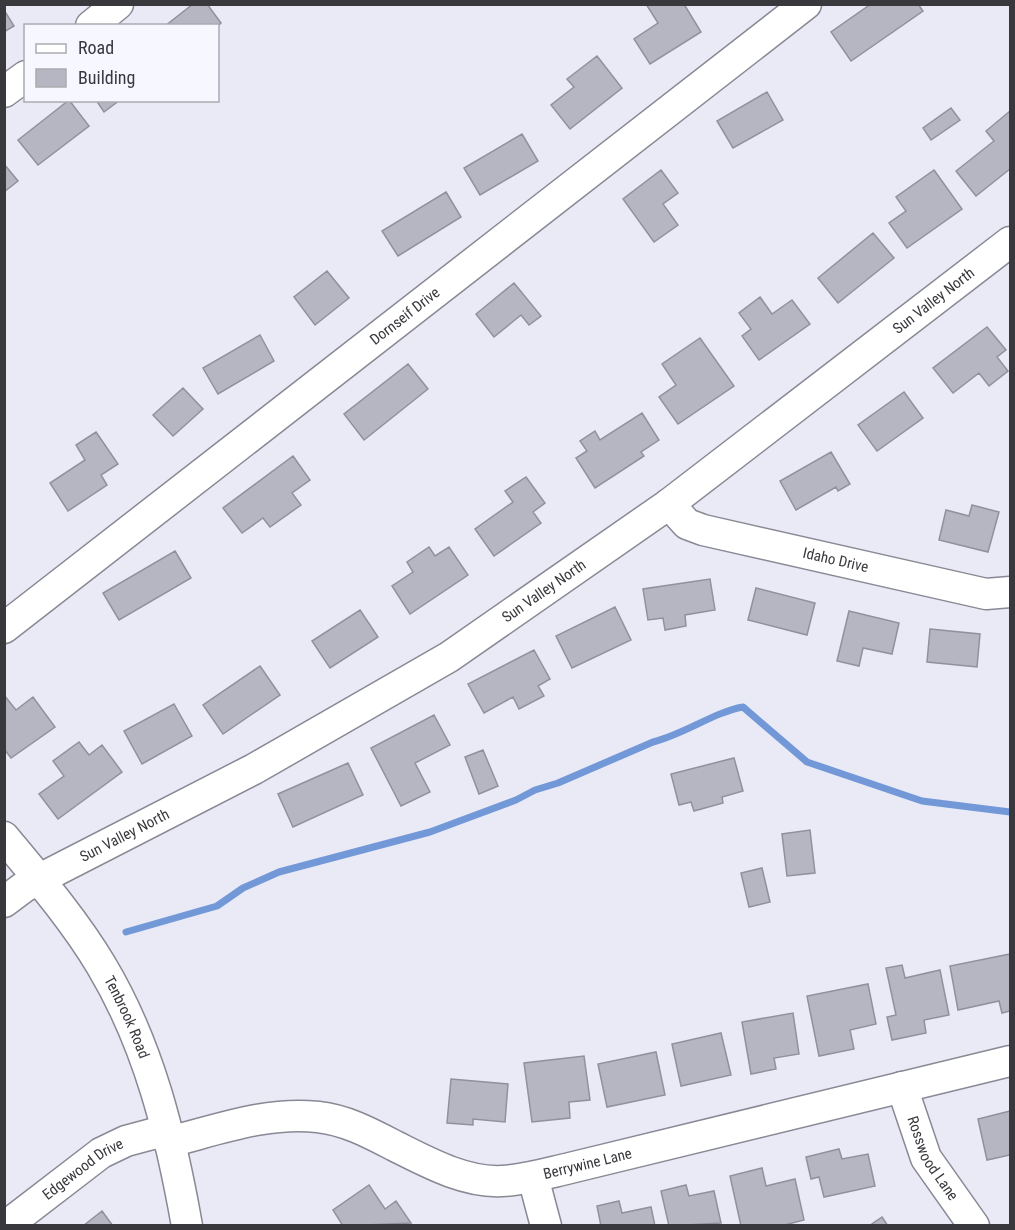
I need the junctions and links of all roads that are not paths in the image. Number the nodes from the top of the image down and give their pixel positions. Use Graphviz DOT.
graph roads {
  1 [pos="118,4"];
  2 [pos="806,4"];
  3 [pos="93,24"];
  4 [pos="24,77"];
  5 [pos="4,92"];
  6 [pos="1011,242"];
  7 [pos="669,504"];
  8 [pos="1011,592"];
  9 [pos="4,628"];
  10 [pos="4,837"];
  11 [pos="39,879"];
  12 [pos="4,902"];
  13 [pos="1011,1061"];
  14 [pos="902,1087"];
  15 [pos="168,1136"];
  16 [pos="533,1177"];
  17 [pos="6,1226"];
  18 [pos="187,1226"];
  19 [pos="546,1226"];
  20 [pos="974,1226"];
  1 -- 3 [label="street"];
  2 -- 9 [label="street, Dornseif Drive"];
  4 -- 5 [label="street"];
  6 -- 7 [label="street, Sun Valley North"];
  7 -- 8 [label="street, Idaho Drive"];
  7 -- 11 [label="street, Sun Valley North"];
  10 -- 11 [label="street, Tenbrook Road"];
  11 -- 12 [label="street, Sun Valley North"];
  11 -- 15 [label="street, Tenbrook Road"];
  13 -- 14 [label="street, Berrywine Lane"];
  14 -- 16 [label="street, Berrywine Lane"];
  14 -- 20 [label="street, Rosswood Lane"];
  15 -- 16 [label="street, Berrywine Lane"];
  15 -- 17 [label="street, Edgewood Drive"];
  15 -- 18 [label="street, Tenbrook Road"];
  16 -- 19 [label="street"];
}
